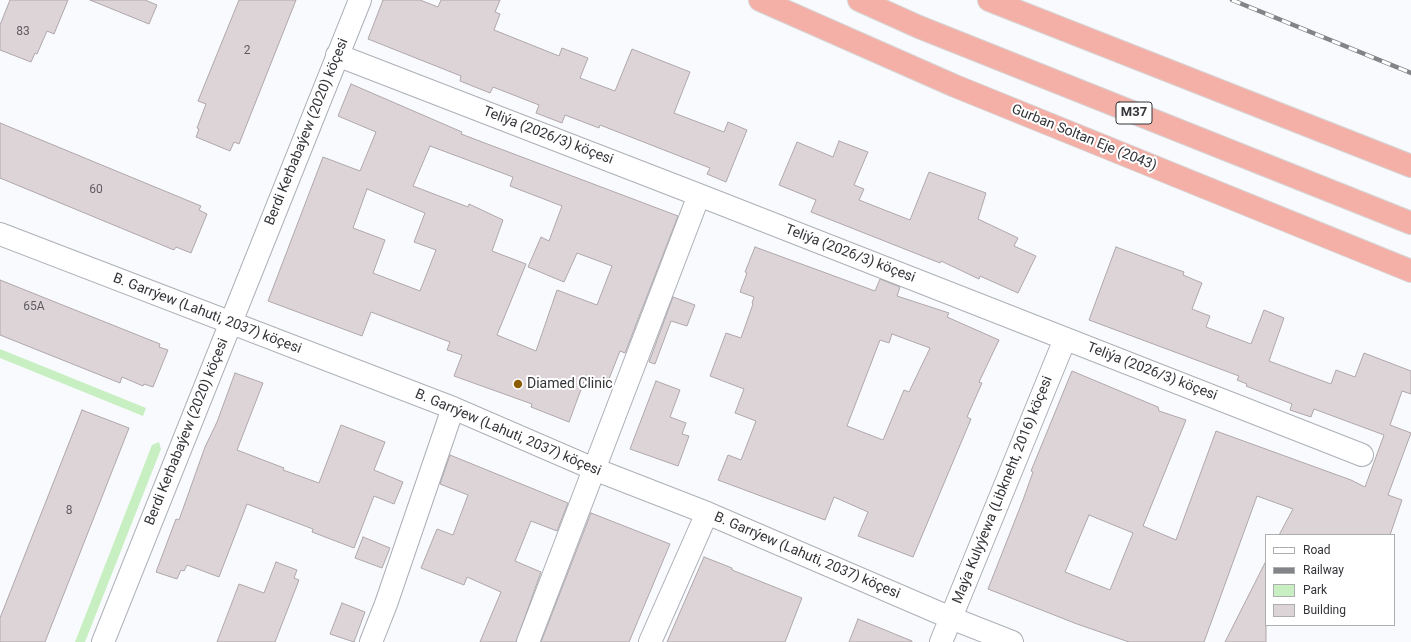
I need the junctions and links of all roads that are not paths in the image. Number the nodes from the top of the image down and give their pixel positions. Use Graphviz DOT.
graph roads {
  1 [pos="360,0"];
  2 [pos="760,0"];
  3 [pos="859,0"];
  4 [pos="989,0"];
  5 [pos="338,55"];
  6 [pos="1411,166"];
  7 [pos="699,194"];
  8 [pos="1411,223"];
  9 [pos="0,234"];
  10 [pos="1411,271"];
  11 [pos="230,324"];
  12 [pos="1065,338"];
  13 [pos="453,408"];
  14 [pos="1362,455"];
  15 [pos="594,469"];
  16 [pos="707,513"];
  17 [pos="950,618"];
  18 [pos="103,642"];
  19 [pos="371,642"];
  20 [pos="528,642"];
  21 [pos="650,642"];
  22 [pos="941,642"];
  23 [pos="1012,642"];
  1 -- 5 [label="street, Berdi Kerbabaýew (2020) köçesi"];
  2 -- 10 [label="highway, Gurban Soltan Eje (2043)"];
  3 -- 8 [label="highway, M37"];
  4 -- 6 [label="highway"];
  5 -- 7 [label="street, Teliýa (2026/3) köçesi"];
  5 -- 11 [label="street, Berdi Kerbabaýew (2020) köçesi"];
  7 -- 12 [label="street, Teliýa (2026/3) köçesi"];
  7 -- 15 [label="street"];
  9 -- 11 [label="street, B. Garrýew (Lahuti, 2037) köçesi"];
  11 -- 13 [label="street, B. Garrýew (Lahuti, 2037) köçesi"];
  11 -- 18 [label="street, Berdi Kerbabaýew (2020) köçesi"];
  12 -- 14 [label="street, Teliýa (2026/3) köçesi"];
  12 -- 17 [label="street, Maýa Kulyýewa (Libkneht, 2016) köçesi"];
  13 -- 15 [label="street, B. Garrýew (Lahuti, 2037) köçesi"];
  13 -- 19 [label="street"];
  15 -- 16 [label="street, B. Garrýew (Lahuti, 2037) köçesi"];
  15 -- 20 [label="street"];
  16 -- 17 [label="street, B. Garrýew (Lahuti, 2037) köçesi"];
  16 -- 21 [label="street"];
  17 -- 22 [label="street, Maýa Kulyýewa (Libkneht, 2016) köçesi"];
  17 -- 23 [label="street, B. Garrýew (Lahuti, 2037) köçesi"];
}
